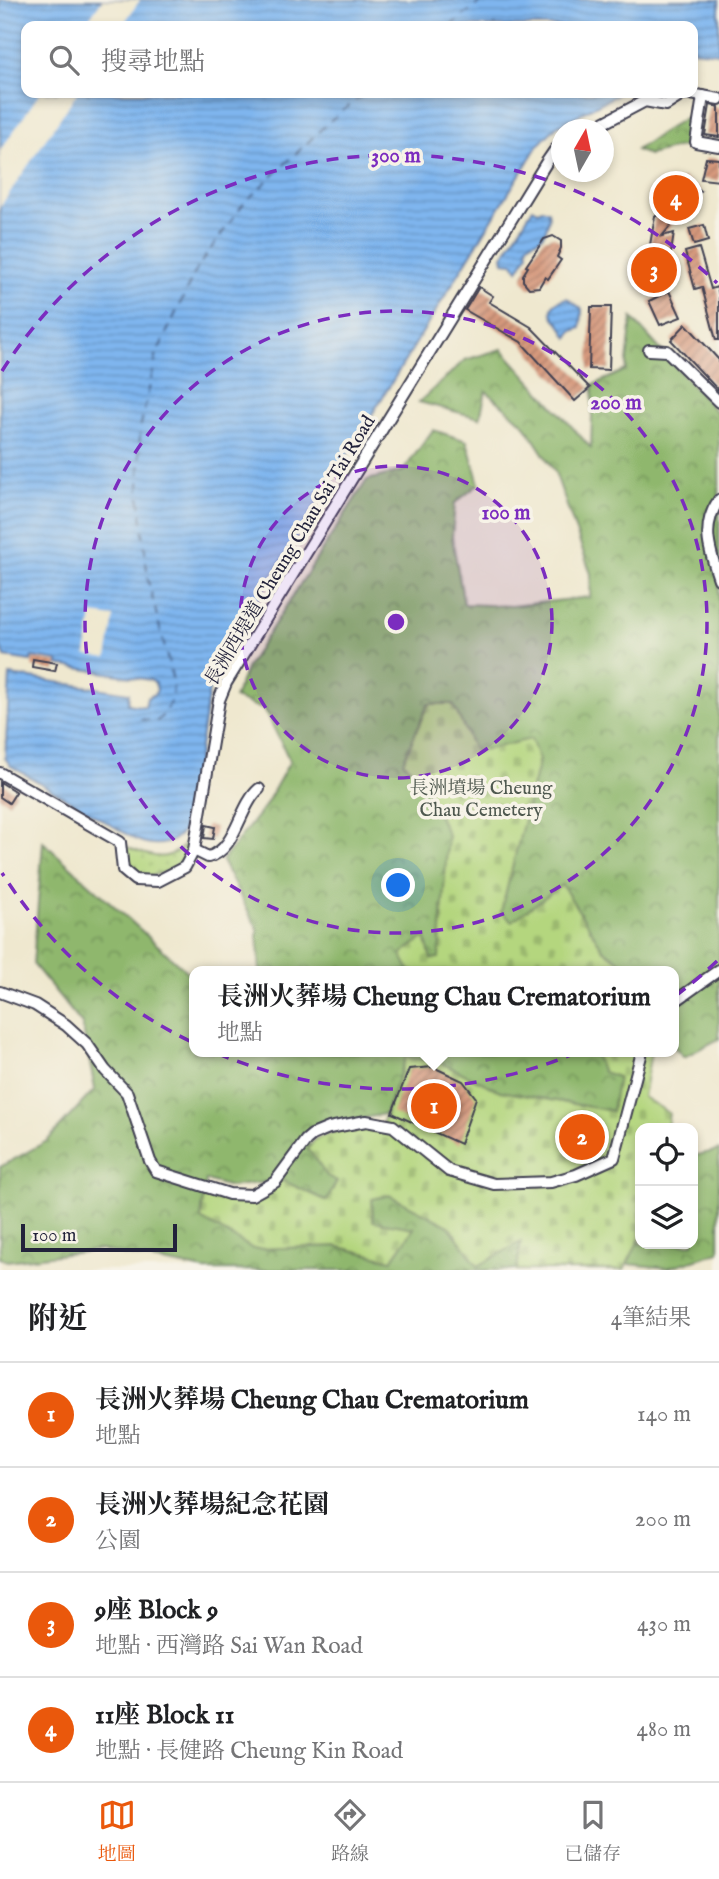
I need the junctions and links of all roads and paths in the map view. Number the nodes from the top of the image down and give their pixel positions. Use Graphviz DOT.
graph roads {
  1 [pos="698,95"];
  2 [pos="703,96"];
  3 [pos="676,98"];
  4 [pos="719,99"];
  5 [pos="612,119"];
  6 [pos="719,146"];
  7 [pos="551,156"];
  8 [pos="649,350"];
  9 [pos="719,402"];
  10 [pos="719,500"];
  11 [pos="719,579"];
  12 [pos="0,773"];
  13 [pos="259,789"];
  14 [pos="194,850"];
  15 [pos="719,970"];
  16 [pos="0,992"];
  17 [pos="679,998"];
  18 [pos="641,1057"];
  1 -- 2 [label="street"];
  2 -- 4 [label="street"];
  2 -- 6 [label="street"];
  3 -- 5 [label="street"];
  7 -- 14 [label="street, 長洲西堤道 Cheung Chau Sai Tai Road"];
  8 -- 9 [label="street"];
  10 -- 11 [label="street"];
  12 -- 14 [label="street"];
  13 -- 14 [label="street"];
  15 -- 17 [label="street"];
  16 -- 18 [label="street"];
}
